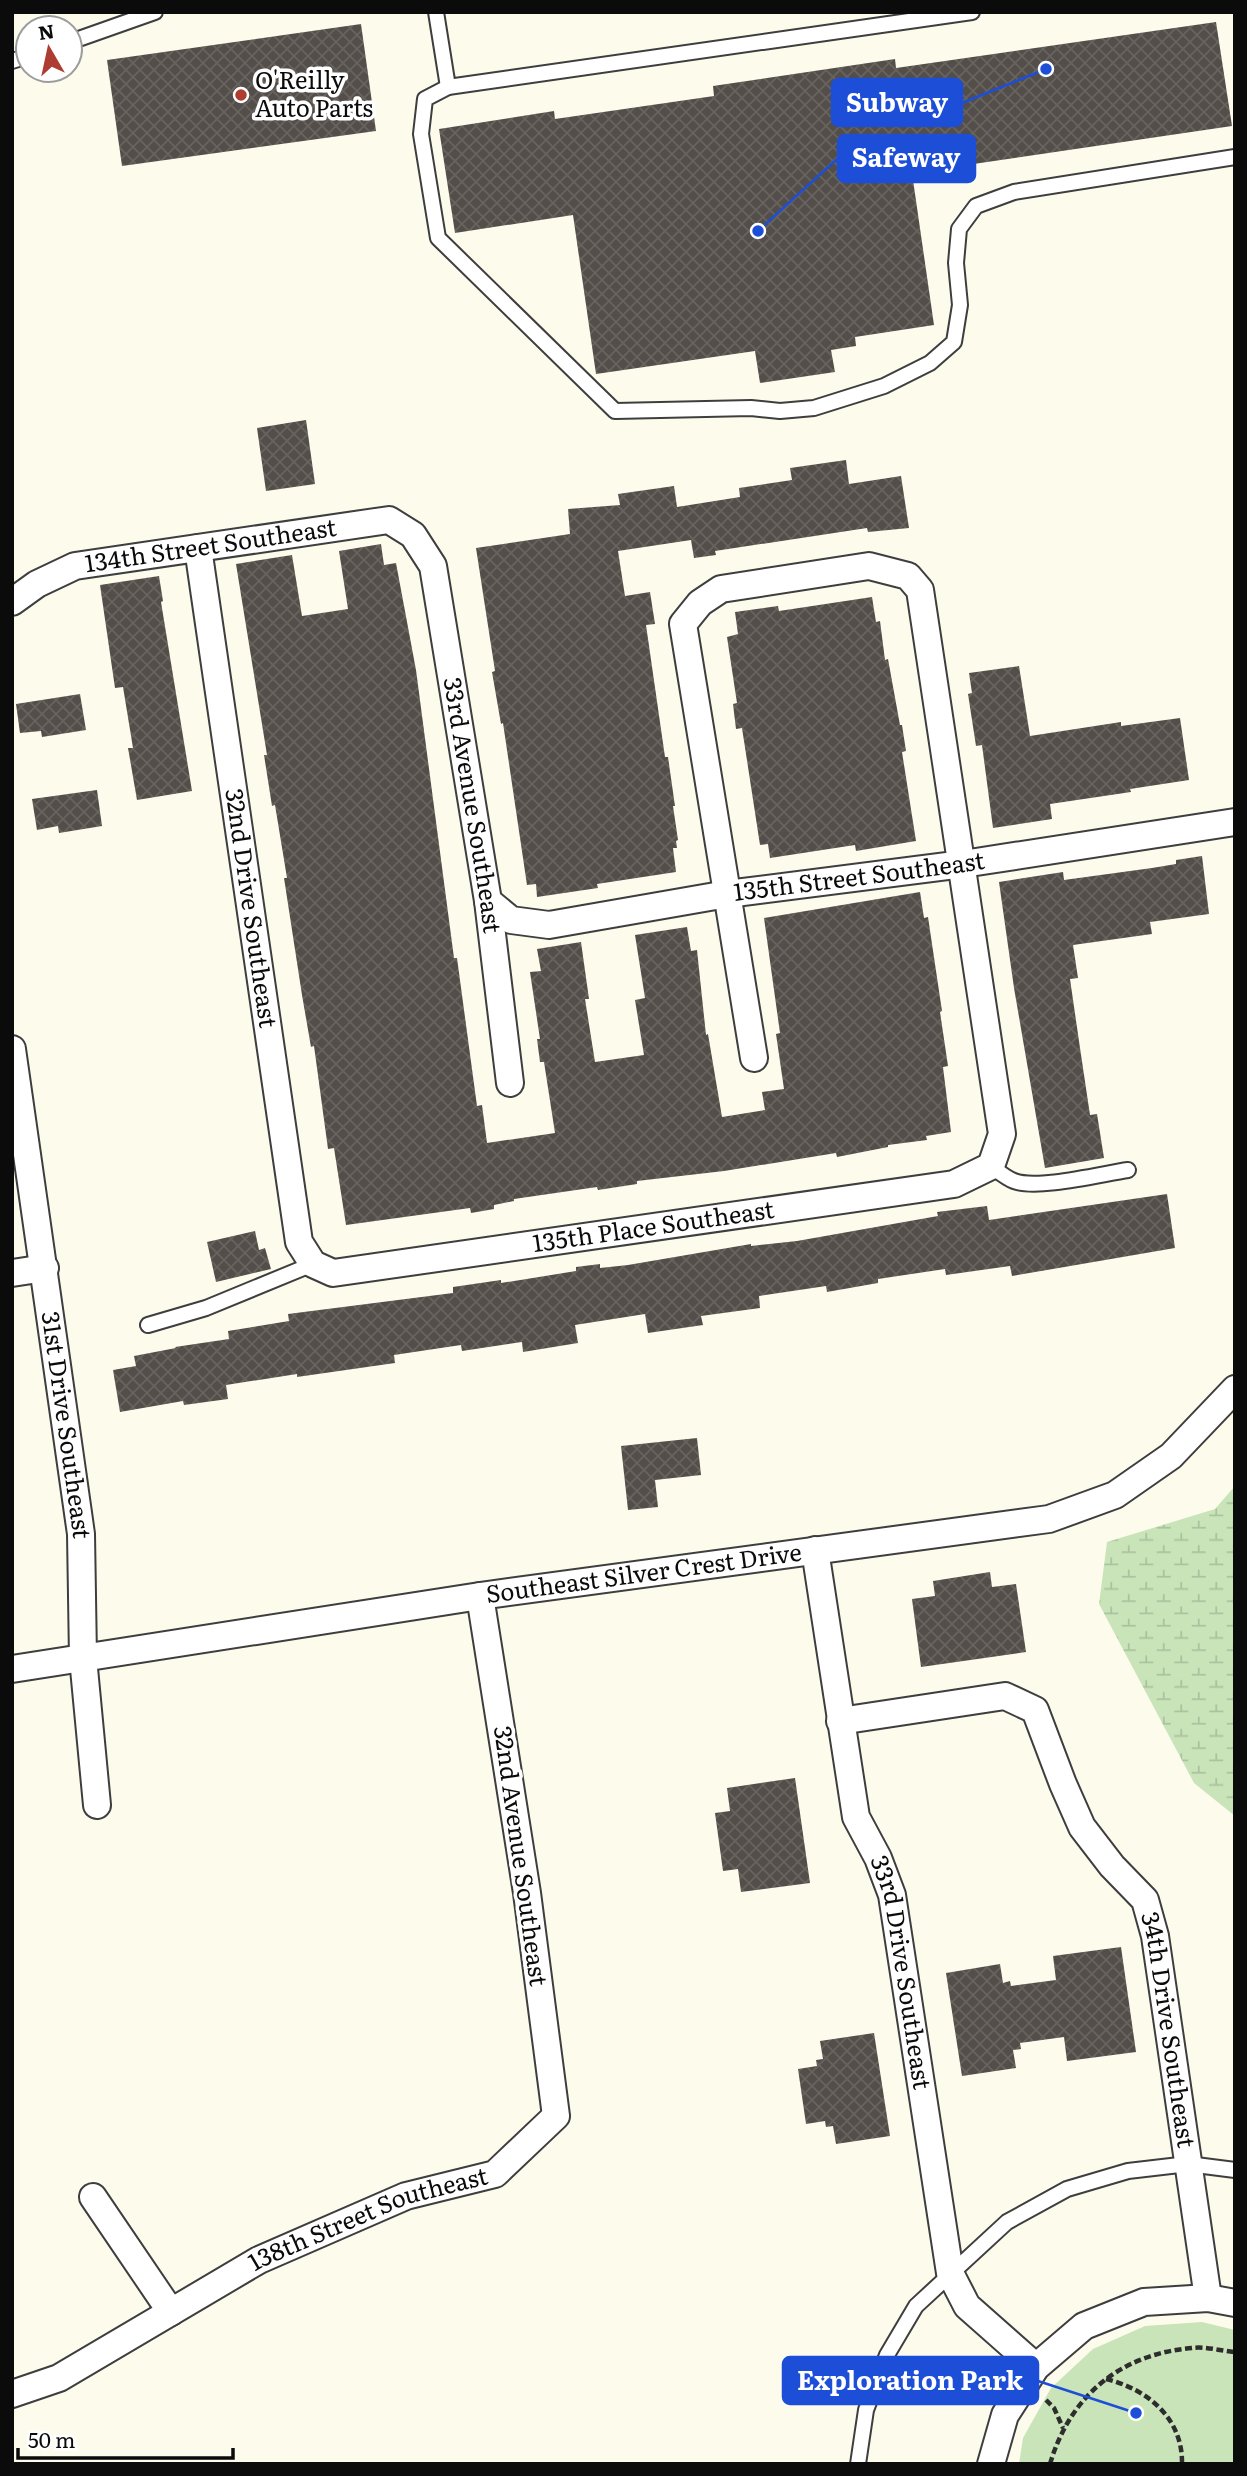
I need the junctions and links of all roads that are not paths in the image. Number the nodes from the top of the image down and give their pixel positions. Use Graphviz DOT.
graph roads {
  1 [pos="155,12"];
  2 [pos="436,12"];
  3 [pos="972,12"];
  4 [pos="940,15"];
  5 [pos="84,36"];
  6 [pos="448,87"];
  7 [pos="1235,157"];
  8 [pos="413,535"];
  9 [pos="198,548"];
  10 [pos="12,603"];
  11 [pos="1235,822"];
  12 [pos="963,864"];
  13 [pos="727,894"];
  14 [pos="488,901"];
  15 [pos="12,1049"];
  16 [pos="754,1058"];
  17 [pos="510,1083"];
  18 [pos="991,1166"];
  19 [pos="1128,1170"];
  20 [pos="313,1264"];
  21 [pos="45,1268"];
  22 [pos="12,1273"];
  23 [pos="148,1325"];
  24 [pos="1235,1389"];
  25 [pos="815,1550"];
  26 [pos="480,1596"];
  27 [pos="83,1658"];
  28 [pos="12,1669"];
  29 [pos="840,1721"];
  30 [pos="97,1805"];
  31 [pos="555,2116"];
  32 [pos="1188,2164"];
  33 [pos="1235,2170"];
  34 [pos="93,2197"];
  35 [pos="950,2273"];
  36 [pos="1208,2298"];
  37 [pos="1235,2303"];
  38 [pos="171,2312"];
  39 [pos="1035,2367"];
  40 [pos="12,2394"];
  41 [pos="858,2464"];
  42 [pos="991,2464"];
  1 -- 5 [label="lane"];
  2 -- 6 [label="lane"];
  3 -- 4 [label="lane"];
  4 -- 6 [label="lane"];
  6 -- 7 [label="lane"];
  8 -- 9 [label="street, 134th Street Southeast"];
  8 -- 14 [label="street, 33rd Avenue Southeast"];
  9 -- 10 [label="street, 134th Street Southeast"];
  9 -- 20 [label="street, 32nd Drive Southeast"];
  11 -- 12 [label="street, 135th Street Southeast"];
  12 -- 13 [label="street, 135th Street Southeast"];
  12 -- 13 [label="street"];
  12 -- 18 [label="street"];
  13 -- 14 [label="street, 135th Street Southeast"];
  13 -- 16 [label="street"];
  14 -- 17 [label="street, 33rd Avenue Southeast"];
  15 -- 21 [label="street, 31st Drive Southeast"];
  18 -- 19 [label="lane"];
  18 -- 20 [label="street, 135th Place Southeast"];
  20 -- 23 [label="lane"];
  21 -- 22 [label="street"];
  21 -- 27 [label="street, 31st Drive Southeast"];
  24 -- 25 [label="street, Southeast Silver Crest Drive"];
  25 -- 26 [label="street, Southeast Silver Crest Drive"];
  25 -- 29 [label="street, 33rd Drive Southeast"];
  26 -- 27 [label="street, Southeast Silver Crest Drive"];
  26 -- 31 [label="street, 32nd Avenue Southeast"];
  27 -- 28 [label="street, Southeast Silver Crest Drive"];
  27 -- 30 [label="street, 31st Drive Southeast"];
  29 -- 32 [label="street, 34th Drive Southeast"];
  29 -- 35 [label="street, 33rd Drive Southeast"];
  31 -- 38 [label="street, 138th Street Southeast"];
  32 -- 33 [label="lane"];
  32 -- 35 [label="lane"];
  32 -- 36 [label="street, 34th Drive Southeast"];
  34 -- 38 [label="street"];
  35 -- 39 [label="street, 33rd Drive Southeast"];
  35 -- 41 [label="lane"];
  36 -- 37 [label="street"];
  36 -- 39 [label="street"];
  38 -- 40 [label="street, 138th Street Southeast"];
  39 -- 42 [label="street"];
}
